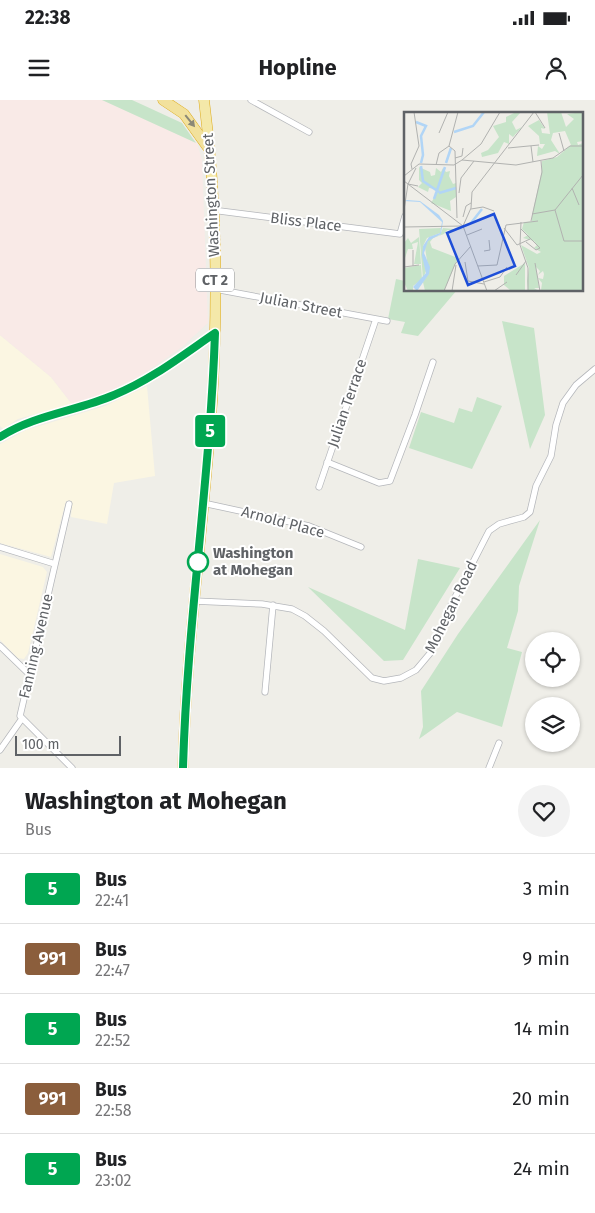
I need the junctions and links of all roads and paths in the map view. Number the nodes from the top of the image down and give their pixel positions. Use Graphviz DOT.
graph roads {
  1 [pos="162,100"];
  2 [pos="204,100"];
  3 [pos="251,100"];
  4 [pos="310,132"];
  5 [pos="209,150"];
  6 [pos="212,210"];
  7 [pos="404,220"];
  8 [pos="215,289"];
  9 [pos="376,319"];
  10 [pos="387,321"];
  11 [pos="215,333"];
  12 [pos="433,362"];
  13 [pos="595,369"];
  14 [pos="0,438"];
  15 [pos="327,462"];
  16 [pos="319,487"];
  17 [pos="69,504"];
  18 [pos="203,504"];
  19 [pos="0,547"];
  20 [pos="360,547"];
  21 [pos="55,564"];
  22 [pos="194,601"];
  23 [pos="273,605"];
  24 [pos="0,646"];
  25 [pos="29,674"];
  26 [pos="265,692"];
  27 [pos="21,720"];
  28 [pos="499,743"];
  29 [pos="0,750"];
  30 [pos="72,768"];
  31 [pos="183,768"];
  32 [pos="489,768"];
  1 -- 5 [label="highway, one-way"];
  2 -- 5 [label="highway, Washington Street / CT 2"];
  3 -- 4 [label="street"];
  5 -- 6 [label="highway, Washington Street / CT 2"];
  6 -- 7 [label="street, Bliss Place"];
  6 -- 8 [label="highway, Washington Street / CT 2"];
  8 -- 9 [label="street, Julian Street"];
  8 -- 11 [label="highway, Washington Street / CT 2"];
  9 -- 10 [label="street, Julian Street"];
  9 -- 15 [label="street, Julian Terrace"];
  11 -- 14 [label="street"];
  11 -- 18 [label="highway, Washington Street / CT 2"];
  12 -- 15 [label="street"];
  13 -- 23 [label="street, Mohegan Road"];
  15 -- 16 [label="street, Julian Terrace"];
  17 -- 21 [label="street, Fanning Avenue"];
  18 -- 20 [label="street, Arnold Place"];
  18 -- 22 [label="highway, Washington Street / CT 2"];
  19 -- 21 [label="street"];
  21 -- 25 [label="street, Fanning Avenue"];
  22 -- 23 [label="street, Mohegan Road"];
  22 -- 31 [label="highway, Washington Street / CT 2"];
  23 -- 26 [label="street"];
  24 -- 25 [label="street"];
  25 -- 27 [label="street, Fanning Avenue"];
  27 -- 29 [label="street"];
  27 -- 30 [label="street, Fanning Avenue"];
  28 -- 32 [label="street"];
}
